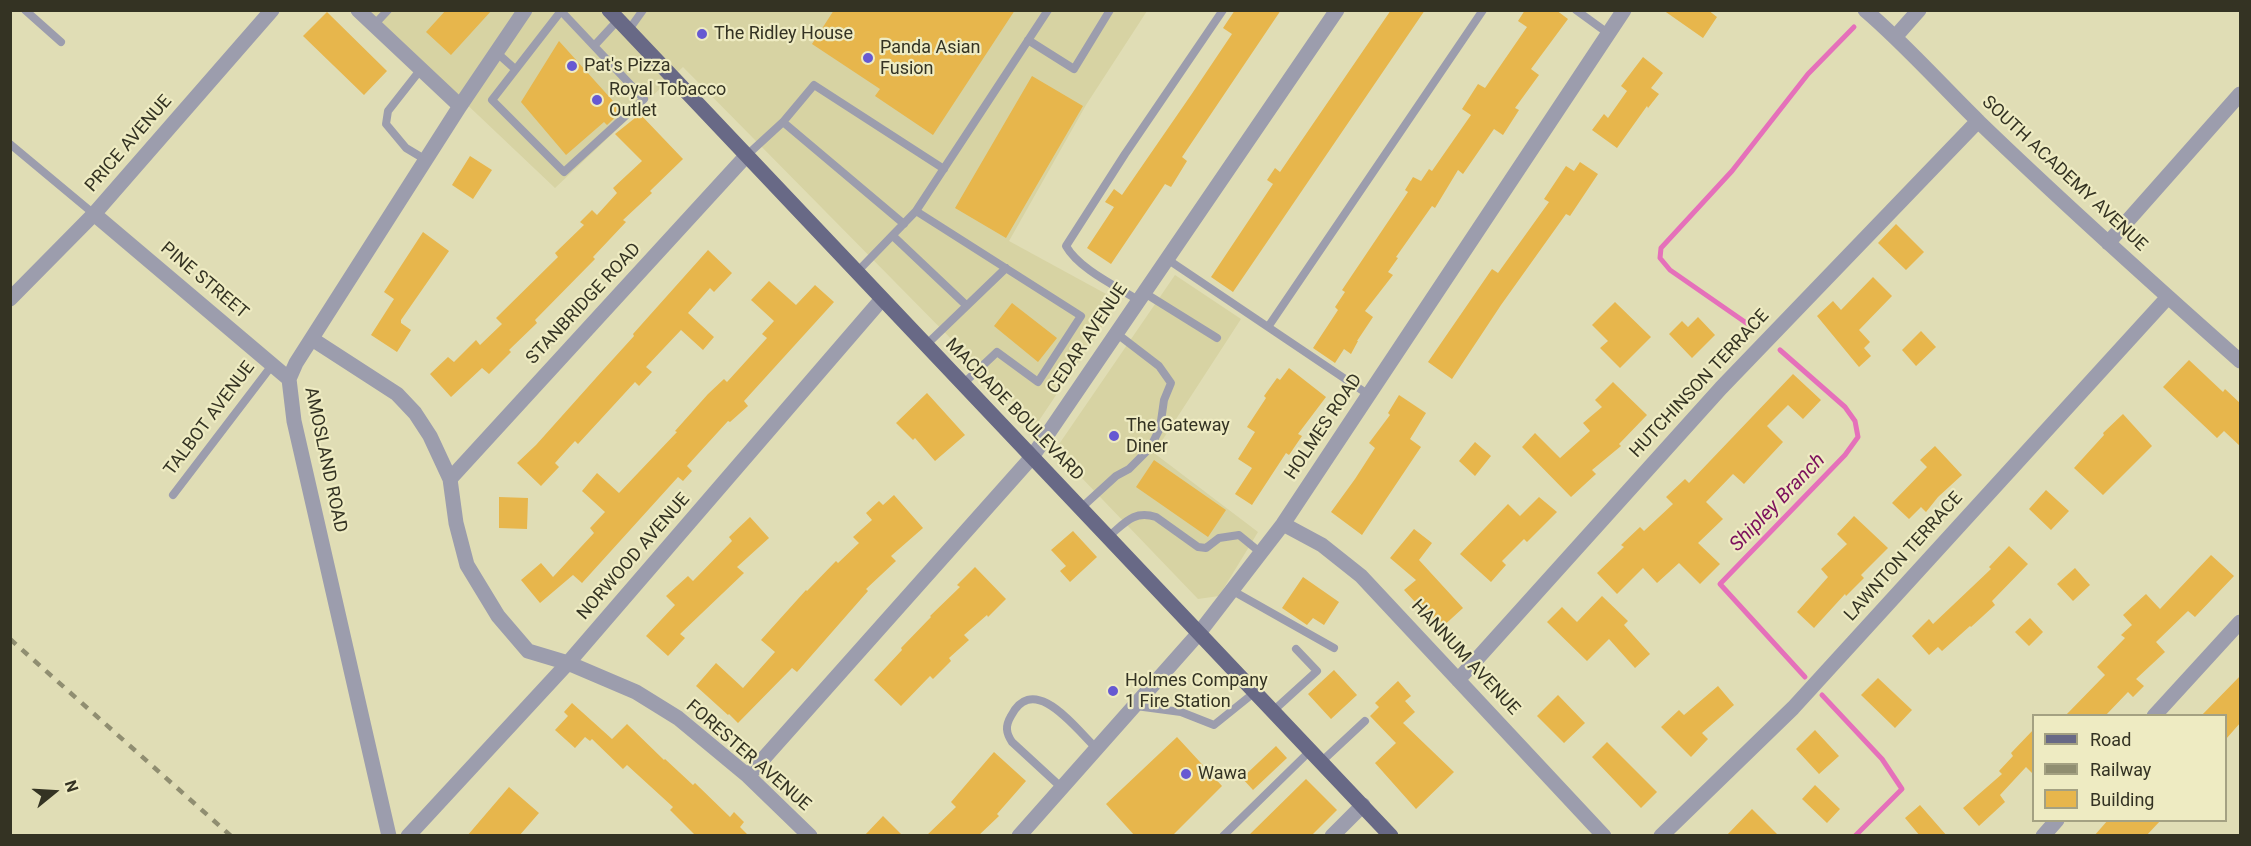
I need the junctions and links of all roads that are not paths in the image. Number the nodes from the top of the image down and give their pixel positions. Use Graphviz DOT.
graph roads {
  1 [pos="25,10"];
  2 [pos="272,10"];
  3 [pos="358,10"];
  4 [pos="388,10"];
  5 [pos="525,10"];
  6 [pos="643,10"];
  7 [pos="1048,10"];
  8 [pos="1110,10"];
  9 [pos="1223,10"];
  10 [pos="1337,10"];
  11 [pos="1483,10"];
  12 [pos="1576,10"];
  13 [pos="1624,10"];
  14 [pos="1865,10"];
  15 [pos="1919,10"];
  16 [pos="618,20"];
  17 [pos="374,25"];
  18 [pos="1609,34"];
  19 [pos="1896,36"];
  20 [pos="1028,40"];
  21 [pos="61,42"];
  22 [pos="594,46"];
  23 [pos="496,52"];
  24 [pos="421,69"];
  25 [pos="515,69"];
  26 [pos="2241,94"];
  27 [pos="460,106"];
  28 [pos="1978,121"];
  29 [pos="783,123"];
  30 [pos="10,144"];
  31 [pos="746,156"];
  32 [pos="426,160"];
  33 [pos="944,169"];
  34 [pos="916,211"];
  35 [pos="94,214"];
  36 [pos="904,224"];
  37 [pos="892,236"];
  38 [pos="2108,243"];
  39 [pos="1167,259"];
  40 [pos="1006,268"];
  41 [pos="857,272"];
  42 [pos="1141,296"];
  43 [pos="2168,297"];
  44 [pos="10,299"];
  45 [pos="882,299"];
  46 [pos="966,305"];
  47 [pos="1268,327"];
  48 [pos="1116,333"];
  49 [pos="1217,338"];
  50 [pos="312,339"];
  51 [pos="926,345"];
  52 [pos="2241,361"];
  53 [pos="273,364"];
  54 [pos="289,379"];
  55 [pos="963,384"];
  56 [pos="1369,395"];
  57 [pos="1032,457"];
  58 [pos="450,479"];
  59 [pos="173,495"];
  60 [pos="1081,508"];
  61 [pos="1283,524"];
  62 [pos="1108,537"];
  63 [pos="1261,553"];
  64 [pos="1233,591"];
  65 [pos="2241,622"];
  66 [pos="1199,633"];
  67 [pos="1334,648"];
  68 [pos="1296,649"];
  69 [pos="568,663"];
  70 [pos="1458,680"];
  71 [pos="1255,692"];
  72 [pos="1136,706"];
  73 [pos="1273,711"];
  74 [pos="2156,714"];
  75 [pos="1365,721"];
  76 [pos="1097,749"];
  77 [pos="1316,756"];
  78 [pos="748,776"];
  79 [pos="1062,788"];
  80 [pos="1363,805"];
  81 [pos="2055,822"];
  82 [pos="389,836"];
  83 [pos="408,836"];
  84 [pos="810,836"];
  85 [pos="1019,836"];
  86 [pos="1223,836"];
  87 [pos="1332,836"];
  88 [pos="1391,836"];
  89 [pos="1604,836"];
  90 [pos="1661,836"];
  91 [pos="2043,836"];
  1 -- 21 [label="lane"];
  2 -- 35 [label="street, PRICE AVENUE"];
  3 -- 17 [label="street"];
  4 -- 17 [label="lane"];
  5 -- 23 [label="street, AMOSLAND ROAD"];
  6 -- 16 [label="lane"];
  7 -- 20 [label="lane"];
  8 -- 20 [label="lane"];
  9 -- 42 [label="lane"];
  10 -- 39 [label="street, CEDAR AVENUE"];
  11 -- 47 [label="lane"];
  12 -- 18 [label="lane"];
  13 -- 18 [label="street, HOLMES ROAD"];
  14 -- 19 [label="street, SOUTH ACADEMY AVENUE"];
  15 -- 19 [label="street"];
  16 -- 22 [label="lane"];
  16 -- 31 [label="main road, MACDADE BOULEVARD"];
  17 -- 24 [label="street"];
  18 -- 56 [label="street, HOLMES ROAD"];
  19 -- 28 [label="street, SOUTH ACADEMY AVENUE"];
  20 -- 33 [label="lane"];
  22 -- 25 [label="lane"];
  22 -- 25 [label="lane"];
  23 -- 25 [label="lane"];
  23 -- 27 [label="street, AMOSLAND ROAD"];
  24 -- 27 [label="street"];
  24 -- 32 [label="lane"];
  26 -- 38 [label="street"];
  27 -- 32 [label="street, AMOSLAND ROAD"];
  28 -- 38 [label="street, SOUTH ACADEMY AVENUE"];
  28 -- 70 [label="street, HUTCHINSON TERRACE"];
  29 -- 31 [label="lane"];
  29 -- 33 [label="lane"];
  29 -- 36 [label="lane"];
  30 -- 35 [label="lane"];
  31 -- 41 [label="main road, MACDADE BOULEVARD"];
  31 -- 58 [label="street, STANBRIDGE ROAD"];
  32 -- 50 [label="street, AMOSLAND ROAD"];
  33 -- 34 [label="lane"];
  34 -- 36 [label="lane"];
  34 -- 40 [label="lane"];
  35 -- 44 [label="street, PRICE AVENUE"];
  35 -- 53 [label="street, PINE STREET"];
  36 -- 37 [label="lane"];
  37 -- 41 [label="lane"];
  37 -- 46 [label="lane"];
  38 -- 43 [label="street, SOUTH ACADEMY AVENUE"];
  39 -- 42 [label="street, CEDAR AVENUE"];
  39 -- 47 [label="lane"];
  40 -- 46 [label="lane"];
  40 -- 55 [label="lane"];
  41 -- 45 [label="main road, MACDADE BOULEVARD"];
  42 -- 48 [label="street, CEDAR AVENUE"];
  42 -- 49 [label="lane"];
  43 -- 52 [label="street, SOUTH ACADEMY AVENUE"];
  43 -- 90 [label="street, LAWNTON TERRACE"];
  45 -- 51 [label="main road, MACDADE BOULEVARD"];
  45 -- 69 [label="street, NORWOOD AVENUE"];
  46 -- 51 [label="lane"];
  47 -- 56 [label="lane"];
  48 -- 57 [label="street, CEDAR AVENUE"];
  48 -- 60 [label="lane"];
  50 -- 54 [label="street, AMOSLAND ROAD"];
  50 -- 58 [label="street, FORESTER AVENUE"];
  51 -- 55 [label="main road, MACDADE BOULEVARD"];
  53 -- 54 [label="street, PINE STREET"];
  53 -- 59 [label="lane, TALBOT AVENUE"];
  54 -- 82 [label="street, AMOSLAND ROAD"];
  55 -- 57 [label="main road, MACDADE BOULEVARD"];
  56 -- 61 [label="street, HOLMES ROAD"];
  57 -- 60 [label="main road, MACDADE BOULEVARD"];
  57 -- 78 [label="street, CEDAR AVENUE"];
  58 -- 69 [label="street, FORESTER AVENUE"];
  60 -- 62 [label="main road, MACDADE BOULEVARD"];
  61 -- 63 [label="street, HOLMES ROAD"];
  61 -- 70 [label="street, HANNUM AVENUE"];
  62 -- 63 [label="lane"];
  62 -- 66 [label="main road, MACDADE BOULEVARD"];
  63 -- 64 [label="street, HOLMES ROAD"];
  64 -- 66 [label="street, HOLMES ROAD"];
  64 -- 67 [label="lane"];
  65 -- 74 [label="street"];
  66 -- 71 [label="main road, MACDADE BOULEVARD"];
  66 -- 72 [label="street, HOLMES ROAD"];
  68 -- 73 [label="lane"];
  69 -- 78 [label="street, FORESTER AVENUE"];
  69 -- 83 [label="street, NORWOOD AVENUE"];
  70 -- 89 [label="street, HANNUM AVENUE"];
  71 -- 72 [label="lane"];
  71 -- 73 [label="main road, MACDADE BOULEVARD"];
  72 -- 76 [label="street, HOLMES ROAD"];
  73 -- 77 [label="main road, MACDADE BOULEVARD"];
  75 -- 77 [label="lane"];
  76 -- 79 [label="street, HOLMES ROAD"];
  76 -- 79 [label="lane"];
  77 -- 80 [label="main road, MACDADE BOULEVARD"];
  77 -- 86 [label="lane"];
  78 -- 84 [label="street, FORESTER AVENUE"];
  79 -- 85 [label="street, HOLMES ROAD"];
  80 -- 87 [label="street"];
  80 -- 88 [label="main road, MACDADE BOULEVARD"];
  81 -- 91 [label="street"];
}
